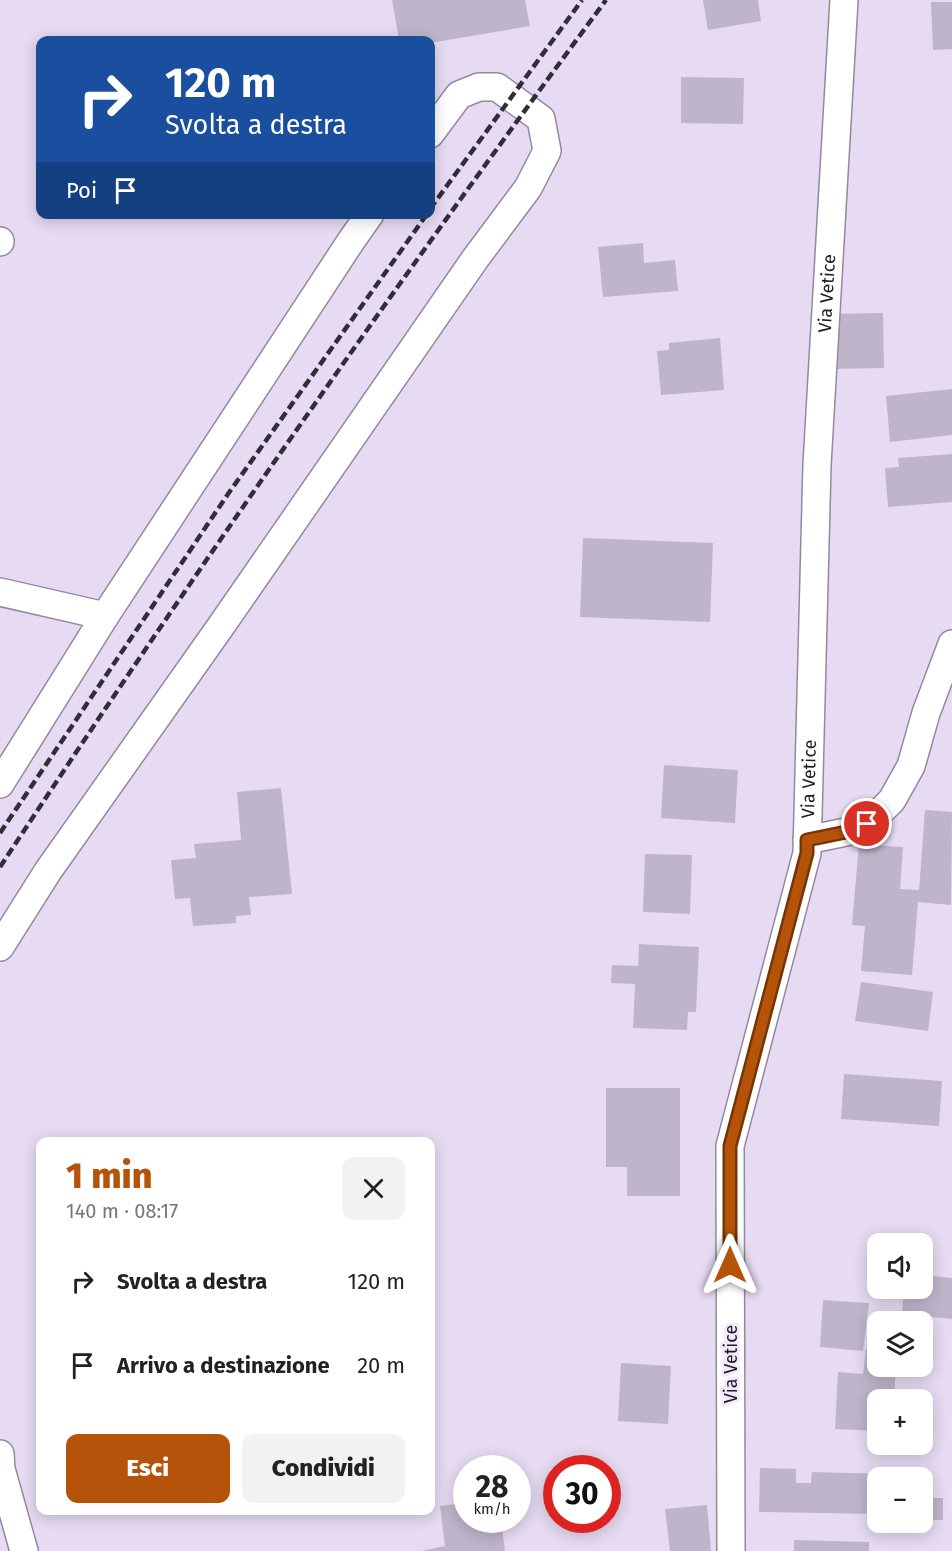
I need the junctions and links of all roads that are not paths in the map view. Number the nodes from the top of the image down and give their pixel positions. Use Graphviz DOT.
graph roads {
  1 [pos="844,0"];
  2 [pos="435,127"];
  3 [pos="366,219"];
  4 [pos="0,592"];
  5 [pos="105,616"];
  6 [pos="952,644"];
  7 [pos="0,784"];
  8 [pos="807,840"];
  9 [pos="0,947"];
  10 [pos="0,1454"];
  11 [pos="24,1551"];
  12 [pos="731,1551"];
  1 -- 8 [label="street, Via Vetice"];
  2 -- 9 [label="street"];
  3 -- 5 [label="street"];
  4 -- 5 [label="street"];
  5 -- 7 [label="street"];
  6 -- 8 [label="street"];
  8 -- 12 [label="street, Via Vetice"];
  10 -- 11 [label="street"];
}
